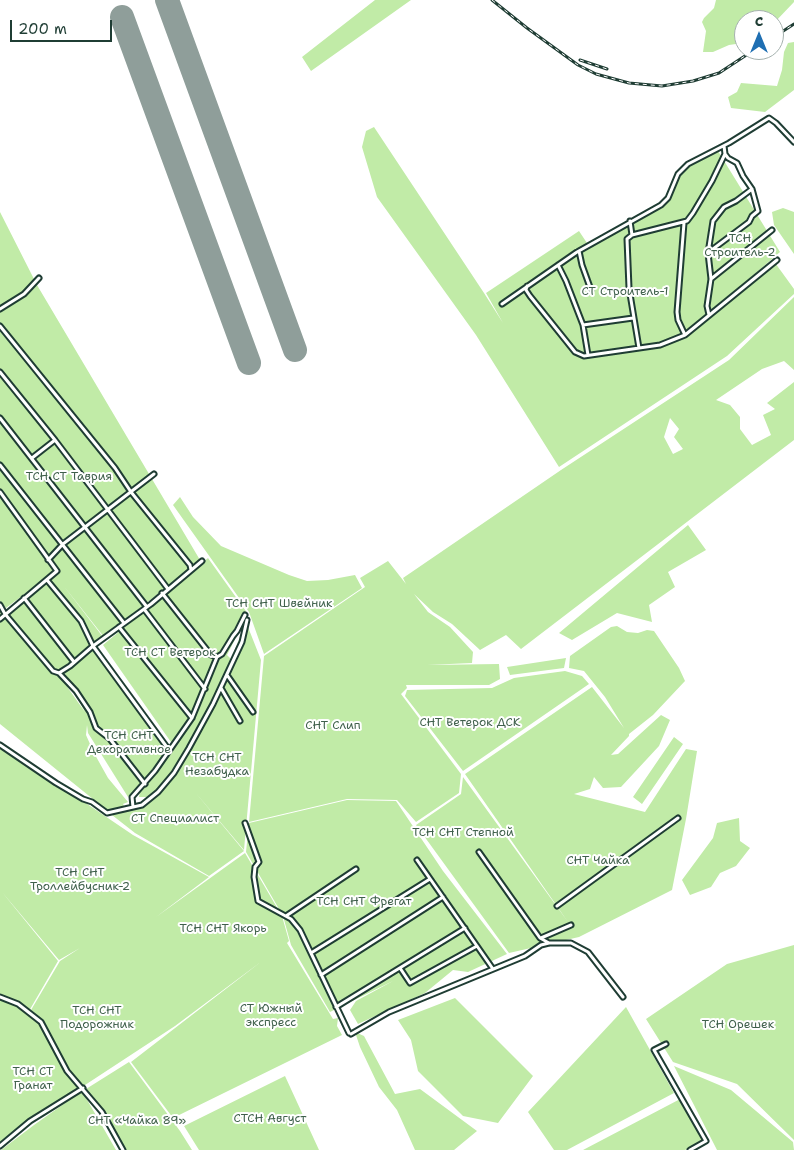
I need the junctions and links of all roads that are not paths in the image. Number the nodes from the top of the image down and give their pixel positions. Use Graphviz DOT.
graph roads {
  1 [pos="794,142"];
  2 [pos="724,146"];
  3 [pos="725,154"];
  4 [pos="752,190"];
  5 [pos="630,221"];
  6 [pos="684,223"];
  7 [pos="772,230"];
  8 [pos="632,235"];
  9 [pos="579,250"];
  10 [pos="708,253"];
  11 [pos="777,260"];
  12 [pos="558,265"];
  13 [pos="39,278"];
  14 [pos="711,279"];
  15 [pos="527,286"];
  16 [pos="591,290"];
  17 [pos="502,304"];
  18 [pos="0,309"];
  19 [pos="709,315"];
  20 [pos="633,318"];
  21 [pos="583,325"];
  22 [pos="0,326"];
  23 [pos="685,335"];
  24 [pos="639,348"];
  25 [pos="588,355"];
  26 [pos="0,372"];
  27 [pos="0,418"];
  28 [pos="55,440"];
  29 [pos="32,458"];
  30 [pos="0,465"];
  31 [pos="154,474"];
  32 [pos="0,492"];
  33 [pos="131,492"];
  34 [pos="107,510"];
  35 [pos="85,527"];
  36 [pos="64,544"];
  37 [pos="48,560"];
  38 [pos="202,561"];
  39 [pos="191,570"];
  40 [pos="47,580"];
  41 [pos="168,589"];
  42 [pos="162,593"];
  43 [pos="24,598"];
  44 [pos="0,605"];
  45 [pos="145,608"];
  46 [pos="5,614"];
  47 [pos="244,615"];
  48 [pos="0,619"];
  49 [pos="247,620"];
  50 [pos="124,623"];
  51 [pos="119,628"];
  52 [pos="93,646"];
  53 [pos="218,657"];
  54 [pos="74,662"];
  55 [pos="59,673"];
  56 [pos="226,674"];
  57 [pos="220,688"];
  58 [pos="205,689"];
  59 [pos="252,712"];
  60 [pos="192,718"];
  61 [pos="240,721"];
  62 [pos="0,745"];
  63 [pos="169,750"];
  64 [pos="145,784"];
  65 [pos="133,807"];
  66 [pos="678,818"];
  67 [pos="244,823"];
  68 [pos="479,852"];
  69 [pos="417,860"];
  70 [pos="356,869"];
  71 [pos="430,878"];
  72 [pos="443,897"];
  73 [pos="557,906"];
  74 [pos="286,916"];
  75 [pos="571,924"];
  76 [pos="465,928"];
  77 [pos="540,938"];
  78 [pos="549,943"];
  79 [pos="477,946"];
  80 [pos="311,953"];
  81 [pos="400,968"];
  82 [pos="493,969"];
  83 [pos="321,975"];
  84 [pos="0,997"];
  85 [pos="623,997"];
  86 [pos="336,1007"];
  87 [pos="666,1044"];
  88 [pos="83,1088"];
  89 [pos="0,1146"];
  90 [pos="123,1150"];
  91 [pos="690,1150"];
  1 -- 2 [label="street"];
  2 -- 3 [label="street"];
  2 -- 5 [label="street"];
  3 -- 4 [label="street"];
  3 -- 6 [label="street"];
  4 -- 10 [label="street"];
  4 -- 10 [label="street"];
  5 -- 8 [label="street"];
  5 -- 9 [label="street"];
  6 -- 8 [label="street"];
  6 -- 23 [label="street"];
  7 -- 14 [label="street"];
  8 -- 20 [label="street"];
  9 -- 12 [label="street"];
  9 -- 16 [label="street"];
  10 -- 14 [label="street"];
  11 -- 19 [label="street"];
  12 -- 15 [label="street"];
  12 -- 21 [label="street"];
  13 -- 18 [label="street"];
  14 -- 19 [label="street"];
  15 -- 17 [label="street"];
  15 -- 25 [label="street"];
  19 -- 23 [label="street"];
  20 -- 21 [label="street"];
  20 -- 24 [label="street"];
  21 -- 25 [label="street"];
  22 -- 33 [label="street"];
  23 -- 24 [label="street"];
  24 -- 25 [label="street"];
  26 -- 28 [label="street"];
  27 -- 29 [label="street"];
  28 -- 29 [label="street"];
  28 -- 34 [label="street"];
  29 -- 35 [label="street"];
  30 -- 36 [label="street"];
  31 -- 33 [label="street"];
  32 -- 37 [label="street"];
  33 -- 34 [label="street"];
  33 -- 39 [label="street"];
  34 -- 35 [label="street"];
  34 -- 41 [label="street"];
  35 -- 36 [label="street"];
  35 -- 45 [label="street"];
  36 -- 37 [label="street"];
  36 -- 50 [label="street"];
  37 -- 40 [label="street"];
  38 -- 39 [label="street"];
  39 -- 41 [label="street"];
  40 -- 43 [label="street"];
  40 -- 52 [label="street"];
  41 -- 42 [label="street"];
  42 -- 45 [label="street"];
  42 -- 53 [label="street"];
  43 -- 46 [label="street"];
  43 -- 54 [label="street"];
  44 -- 46 [label="street"];
  45 -- 50 [label="street"];
  45 -- 58 [label="street"];
  46 -- 48 [label="street"];
  46 -- 55 [label="street"];
  47 -- 53 [label="street"];
  49 -- 56 [label="street"];
  50 -- 51 [label="street"];
  51 -- 52 [label="street"];
  51 -- 60 [label="street"];
  52 -- 54 [label="street"];
  52 -- 63 [label="street"];
  53 -- 58 [label="street"];
  54 -- 55 [label="street"];
  55 -- 64 [label="street"];
  56 -- 57 [label="street"];
  56 -- 59 [label="street"];
  57 -- 61 [label="street"];
  57 -- 65 [label="street"];
  58 -- 60 [label="street"];
  60 -- 63 [label="street"];
  62 -- 65 [label="street"];
  63 -- 64 [label="street"];
  64 -- 65 [label="street"];
  66 -- 73 [label="street"];
  67 -- 74 [label="street"];
  68 -- 77 [label="street"];
  69 -- 71 [label="street"];
  70 -- 74 [label="street"];
  71 -- 72 [label="street"];
  71 -- 80 [label="street"];
  72 -- 76 [label="street"];
  72 -- 83 [label="street"];
  74 -- 80 [label="street"];
  75 -- 77 [label="street"];
  76 -- 79 [label="street"];
  76 -- 81 [label="street"];
  77 -- 78 [label="street"];
  78 -- 82 [label="street"];
  78 -- 85 [label="street"];
  79 -- 81 [label="street"];
  79 -- 82 [label="street"];
  80 -- 83 [label="street"];
  81 -- 86 [label="street"];
  82 -- 86 [label="street"];
  83 -- 86 [label="street"];
  84 -- 88 [label="street"];
  87 -- 91 [label="street"];
  88 -- 89 [label="street"];
  88 -- 90 [label="street"];
}
